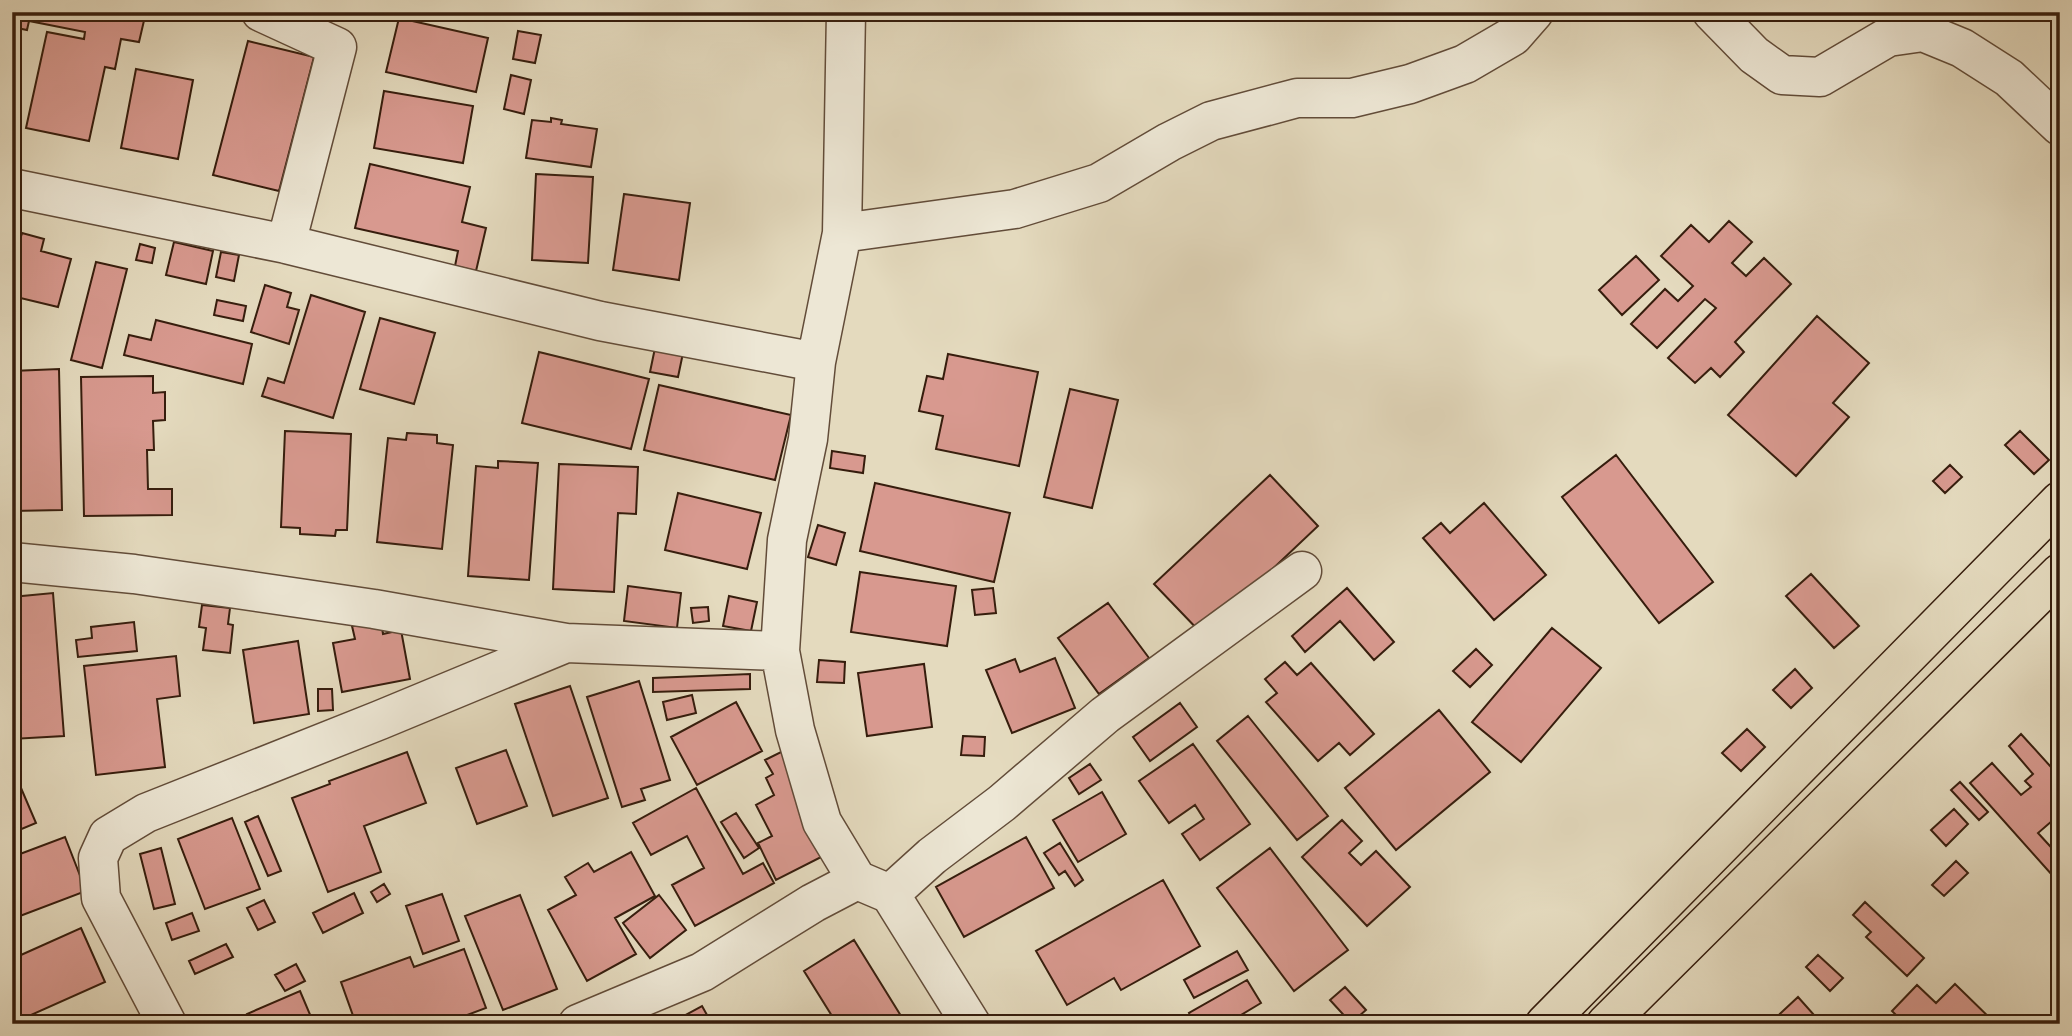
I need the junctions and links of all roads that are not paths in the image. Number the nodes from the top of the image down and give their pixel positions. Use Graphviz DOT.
graph roads {
  1 [pos="261,12"];
  2 [pos="846,12"];
  3 [pos="1534,12"];
  4 [pos="1712,12"];
  5 [pos="2060,126"];
  6 [pos="12,188"];
  7 [pos="842,233"];
  8 [pos="286,244"];
  9 [pos="816,362"];
  10 [pos="2060,501"];
  11 [pos="12,562"];
  12 [pos="1302,570"];
  13 [pos="2060,573"];
  14 [pos="566,643"];
  15 [pos="780,651"];
  16 [pos="874,887"];
  17 [pos="1613,1021"];
  18 [pos="167,1024"];
  19 [pos="578,1024"];
  20 [pos="971,1024"];
  21 [pos="1545,1024"];
  1 -- 8 [label="street"];
  2 -- 7 [label="street"];
  3 -- 7 [label="street"];
  4 -- 5 [label="street"];
  6 -- 8 [label="street"];
  7 -- 9 [label="street"];
  8 -- 9 [label="street"];
  9 -- 15 [label="street"];
  10 -- 21 [label="main road"];
  11 -- 14 [label="street"];
  12 -- 16 [label="street"];
  13 -- 17 [label="main road"];
  14 -- 15 [label="street"];
  14 -- 18 [label="street"];
  15 -- 16 [label="street"];
  16 -- 19 [label="street"];
  16 -- 20 [label="street"];
}
